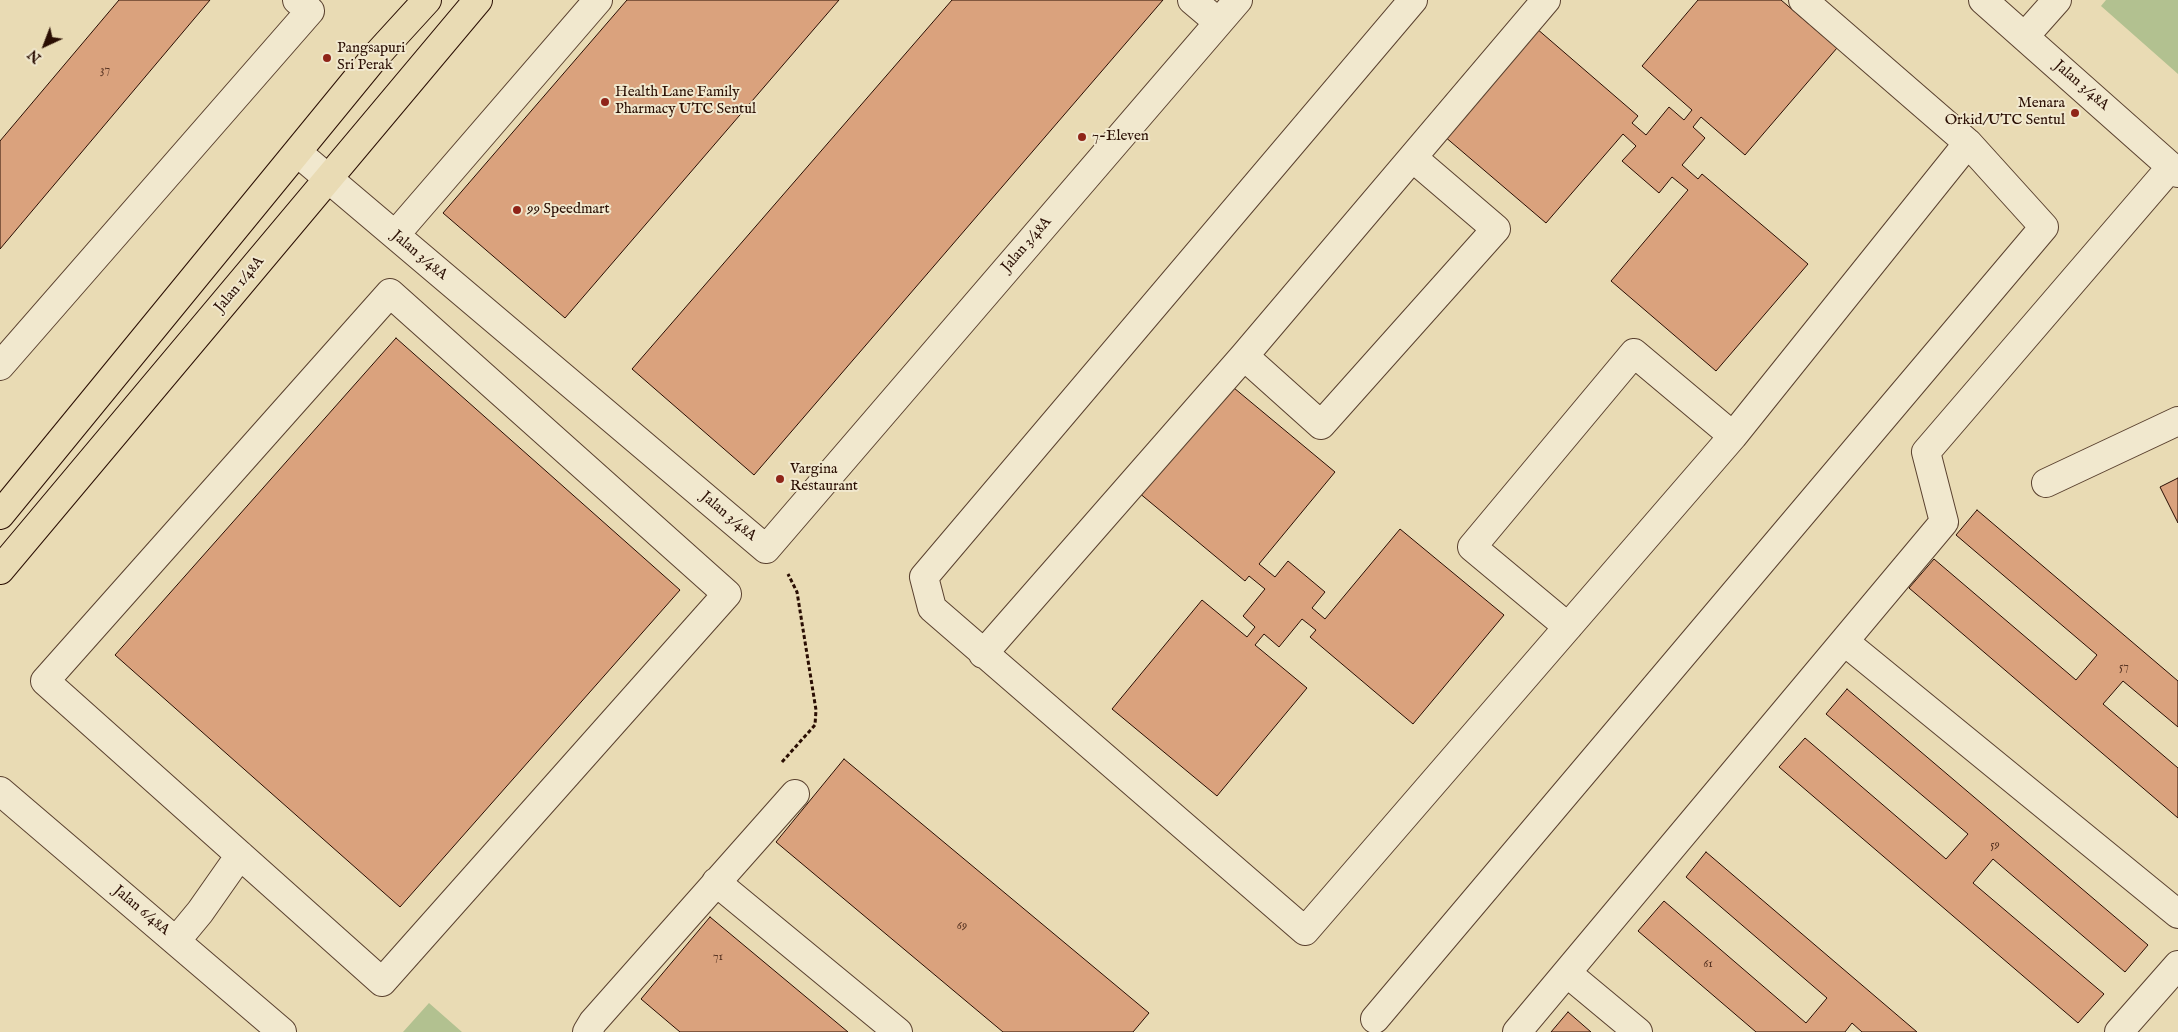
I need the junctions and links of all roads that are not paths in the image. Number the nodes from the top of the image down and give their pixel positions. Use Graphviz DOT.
graph roads {
  1 [pos="297,0"];
  2 [pos="427,0"];
  3 [pos="478,0"];
  4 [pos="598,0"];
  5 [pos="1192,0"];
  6 [pos="1238,0"];
  7 [pos="1412,0"];
  8 [pos="1546,0"];
  9 [pos="1983,0"];
  10 [pos="2057,0"];
  11 [pos="1814,3"];
  12 [pos="1218,22"];
  13 [pos="2025,36"];
  14 [pos="1968,143"];
  15 [pos="298,154"];
  16 [pos="1413,158"];
  17 [pos="2175,170"];
  18 [pos="329,180"];
  19 [pos="395,235"];
  20 [pos="1244,356"];
  21 [pos="0,366"];
  22 [pos="2178,421"];
  23 [pos="1733,436"];
  24 [pos="2046,483"];
  25 [pos="0,515"];
  26 [pos="0,570"];
  27 [pos="1568,627"];
  28 [pos="1845,642"];
  29 [pos="984,654"];
  30 [pos="0,791"];
  31 [pos="795,794"];
  32 [pos="240,855"];
  33 [pos="716,882"];
  34 [pos="2178,914"];
  35 [pos="176,941"];
  36 [pos="2178,966"];
  37 [pos="1567,973"];
  38 [pos="1375,1019"];
  39 [pos="282,1032"];
  40 [pos="587,1032"];
  41 [pos="898,1032"];
  42 [pos="1517,1032"];
  43 [pos="1638,1032"];
  44 [pos="2119,1032"];
  1 -- 21 [label="street"];
  2 -- 15 [label="main road"];
  3 -- 18 [label="main road, Jalan 1/48A"];
  4 -- 19 [label="street"];
  5 -- 12 [label="street"];
  6 -- 12 [label="street, Jalan 3/48A"];
  7 -- 29 [label="street"];
  8 -- 16 [label="street"];
  9 -- 13 [label="street, Jalan 3/48A"];
  10 -- 13 [label="street"];
  11 -- 14 [label="street"];
  12 -- 19 [label="street, Jalan 3/48A"];
  13 -- 17 [label="street, Jalan 3/48A"];
  14 -- 23 [label="street"];
  14 -- 38 [label="street"];
  15 -- 18 [label="street, Jalan 3/48A"];
  15 -- 25 [label="main road"];
  16 -- 20 [label="street"];
  16 -- 20 [label="street"];
  17 -- 28 [label="street"];
  18 -- 19 [label="street, Jalan 3/48A"];
  18 -- 26 [label="main road, Jalan 1/48A"];
  20 -- 29 [label="street"];
  22 -- 24 [label="street"];
  23 -- 27 [label="street"];
  23 -- 27 [label="street"];
  27 -- 29 [label="street"];
  28 -- 34 [label="street"];
  28 -- 37 [label="street"];
  30 -- 35 [label="street, Jalan 6/48A"];
  31 -- 33 [label="street"];
  32 -- 32 [label="street"];
  32 -- 35 [label="street"];
  33 -- 40 [label="street"];
  33 -- 41 [label="street"];
  35 -- 39 [label="street, Jalan 6/48A"];
  36 -- 44 [label="street"];
  37 -- 42 [label="street"];
  37 -- 43 [label="street"];
}
